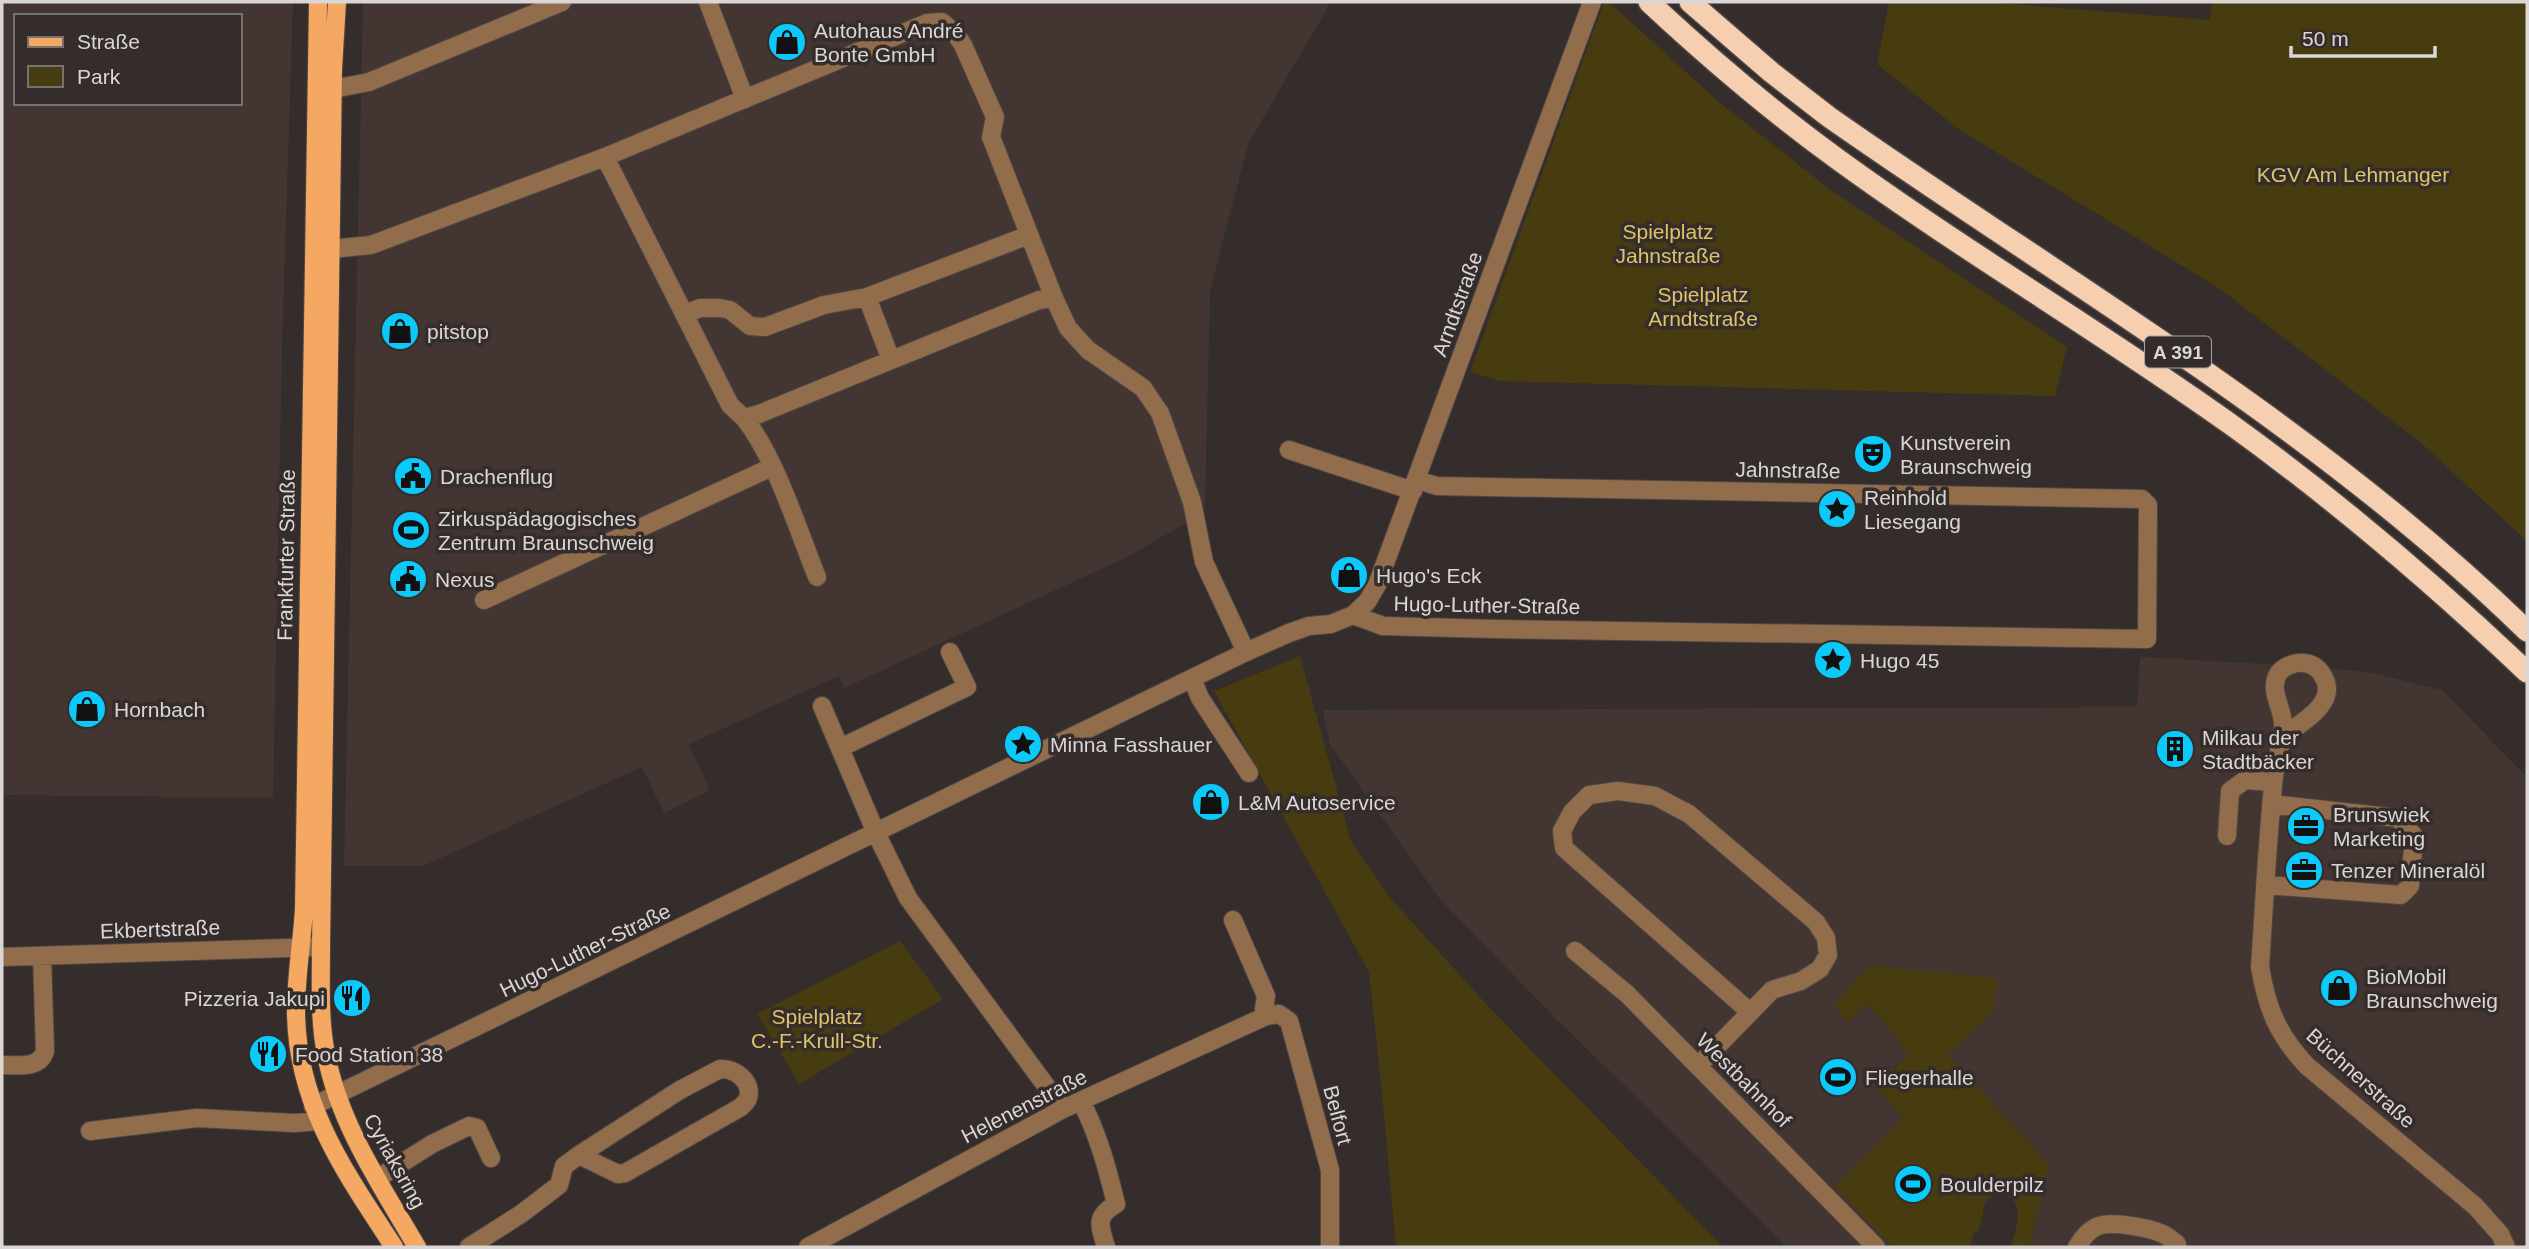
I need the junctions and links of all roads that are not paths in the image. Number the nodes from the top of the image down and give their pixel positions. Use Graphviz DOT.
graph roads {
  1 [pos="318,2"];
  2 [pos="337,2"];
  3 [pos="562,2"];
  4 [pos="708,2"];
  5 [pos="1592,2"];
  6 [pos="1648,2"];
  7 [pos="1690,2"];
  8 [pos="333,89"];
  9 [pos="745,99"];
  10 [pos="605,157"];
  11 [pos="1029,235"];
  12 [pos="331,248"];
  13 [pos="867,297"];
  14 [pos="1054,298"];
  15 [pos="684,314"];
  16 [pos="891,360"];
  17 [pos="744,418"];
  18 [pos="1289,450"];
  19 [pos="772,467"];
  20 [pos="1415,486"];
  21 [pos="817,577"];
  22 [pos="484,600"];
  23 [pos="1353,615"];
  24 [pos="2527,631"];
  25 [pos="2147,639"];
  26 [pos="950,652"];
  27 [pos="1246,652"];
  28 [pos="2527,672"];
  29 [pos="1192,678"];
  30 [pos="822,706"];
  31 [pos="2282,737"];
  32 [pos="840,748"];
  33 [pos="1249,773"];
  34 [pos="2273,782"];
  35 [pos="2272,804"];
  36 [pos="876,833"];
  37 [pos="2227,836"];
  38 [pos="2266,885"];
  39 [pos="1233,920"];
  40 [pos="301,947"];
  41 [pos="321,947"];
  42 [pos="1575,951"];
  43 [pos="42,956"];
  44 [pos="2,957"];
  45 [pos="1750,1012"];
  46 [pos="1266,1016"];
  47 [pos="2,1065"];
  48 [pos="1698,1066"];
  49 [pos="337,1094"];
  50 [pos="1081,1101"];
  51 [pos="1063,1109"];
  52 [pos="316,1113"];
  53 [pos="90,1131"];
  54 [pos="579,1155"];
  55 [pos="491,1158"];
  56 [pos="378,1178"];
  57 [pos="2177,1244"];
  58 [pos="394,1247"];
  59 [pos="417,1247"];
  60 [pos="469,1247"];
  61 [pos="808,1247"];
  62 [pos="1105,1247"];
  63 [pos="1330,1247"];
  64 [pos="1876,1247"];
  65 [pos="2077,1247"];
  66 [pos="2506,1247"];
  1 -- 40 [label="main road, Frankfurter Straße"];
  2 -- 8 [label="main road, Frankfurter Straße"];
  3 -- 8 [label="street"];
  4 -- 9 [label="street"];
  5 -- 20 [label="street, Arndtstraße"];
  6 -- 28 [label="highway, A 391"];
  7 -- 24 [label="highway, A 391"];
  8 -- 12 [label="main road, Frankfurter Straße"];
  9 -- 10 [label="street"];
  9 -- 11 [label="street"];
  10 -- 12 [label="street"];
  10 -- 15 [label="street"];
  11 -- 13 [label="street"];
  11 -- 14 [label="street"];
  12 -- 41 [label="main road, Frankfurter Straße"];
  13 -- 15 [label="street"];
  13 -- 16 [label="street"];
  14 -- 16 [label="street"];
  14 -- 27 [label="street"];
  15 -- 17 [label="street"];
  16 -- 17 [label="street"];
  17 -- 19 [label="street"];
  18 -- 20 [label="street, Jahnstraße"];
  19 -- 21 [label="street"];
  19 -- 22 [label="street"];
  20 -- 23 [label="street, Arndtstraße"];
  20 -- 25 [label="street, Jahnstraße"];
  23 -- 25 [label="street, Hugo-Luther-Straße"];
  23 -- 27 [label="street, Hugo-Luther-Straße"];
  26 -- 32 [label="street"];
  27 -- 29 [label="street, Hugo-Luther-Straße"];
  29 -- 33 [label="street"];
  29 -- 36 [label="street, Hugo-Luther-Straße"];
  30 -- 32 [label="street"];
  31 -- 34 [label="street, Büchnerstraße"];
  32 -- 36 [label="street"];
  34 -- 35 [label="street, Büchnerstraße"];
  34 -- 37 [label="street"];
  35 -- 38 [label="street, Büchnerstraße"];
  35 -- 38 [label="street"];
  36 -- 49 [label="street, Hugo-Luther-Straße"];
  36 -- 51 [label="street"];
  38 -- 66 [label="street, Büchnerstraße"];
  39 -- 46 [label="street"];
  40 -- 41 [label="street, Ekbertstraße"];
  40 -- 43 [label="street, Ekbertstraße"];
  40 -- 52 [label="main road, Frankfurter Straße"];
  41 -- 49 [label="main road, Frankfurter Straße"];
  42 -- 48 [label="street, Westbahnhof"];
  43 -- 44 [label="street, Ekbertstraße"];
  43 -- 47 [label="street"];
  45 -- 45 [label="street"];
  45 -- 48 [label="street"];
  46 -- 50 [label="street, Helenenstraße"];
  46 -- 63 [label="street, Belfort"];
  48 -- 64 [label="street, Westbahnhof"];
  49 -- 52 [label="street, Hugo-Luther-Straße"];
  49 -- 56 [label="main road, Cyriaksring"];
  50 -- 51 [label="street, Helenenstraße"];
  50 -- 62 [label="street"];
  51 -- 61 [label="street, Helenenstraße"];
  52 -- 53 [label="street"];
  52 -- 58 [label="main road"];
  54 -- 54 [label="street"];
  54 -- 60 [label="street"];
  55 -- 56 [label="street"];
  56 -- 59 [label="main road, Cyriaksring"];
  57 -- 65 [label="street"];
}
